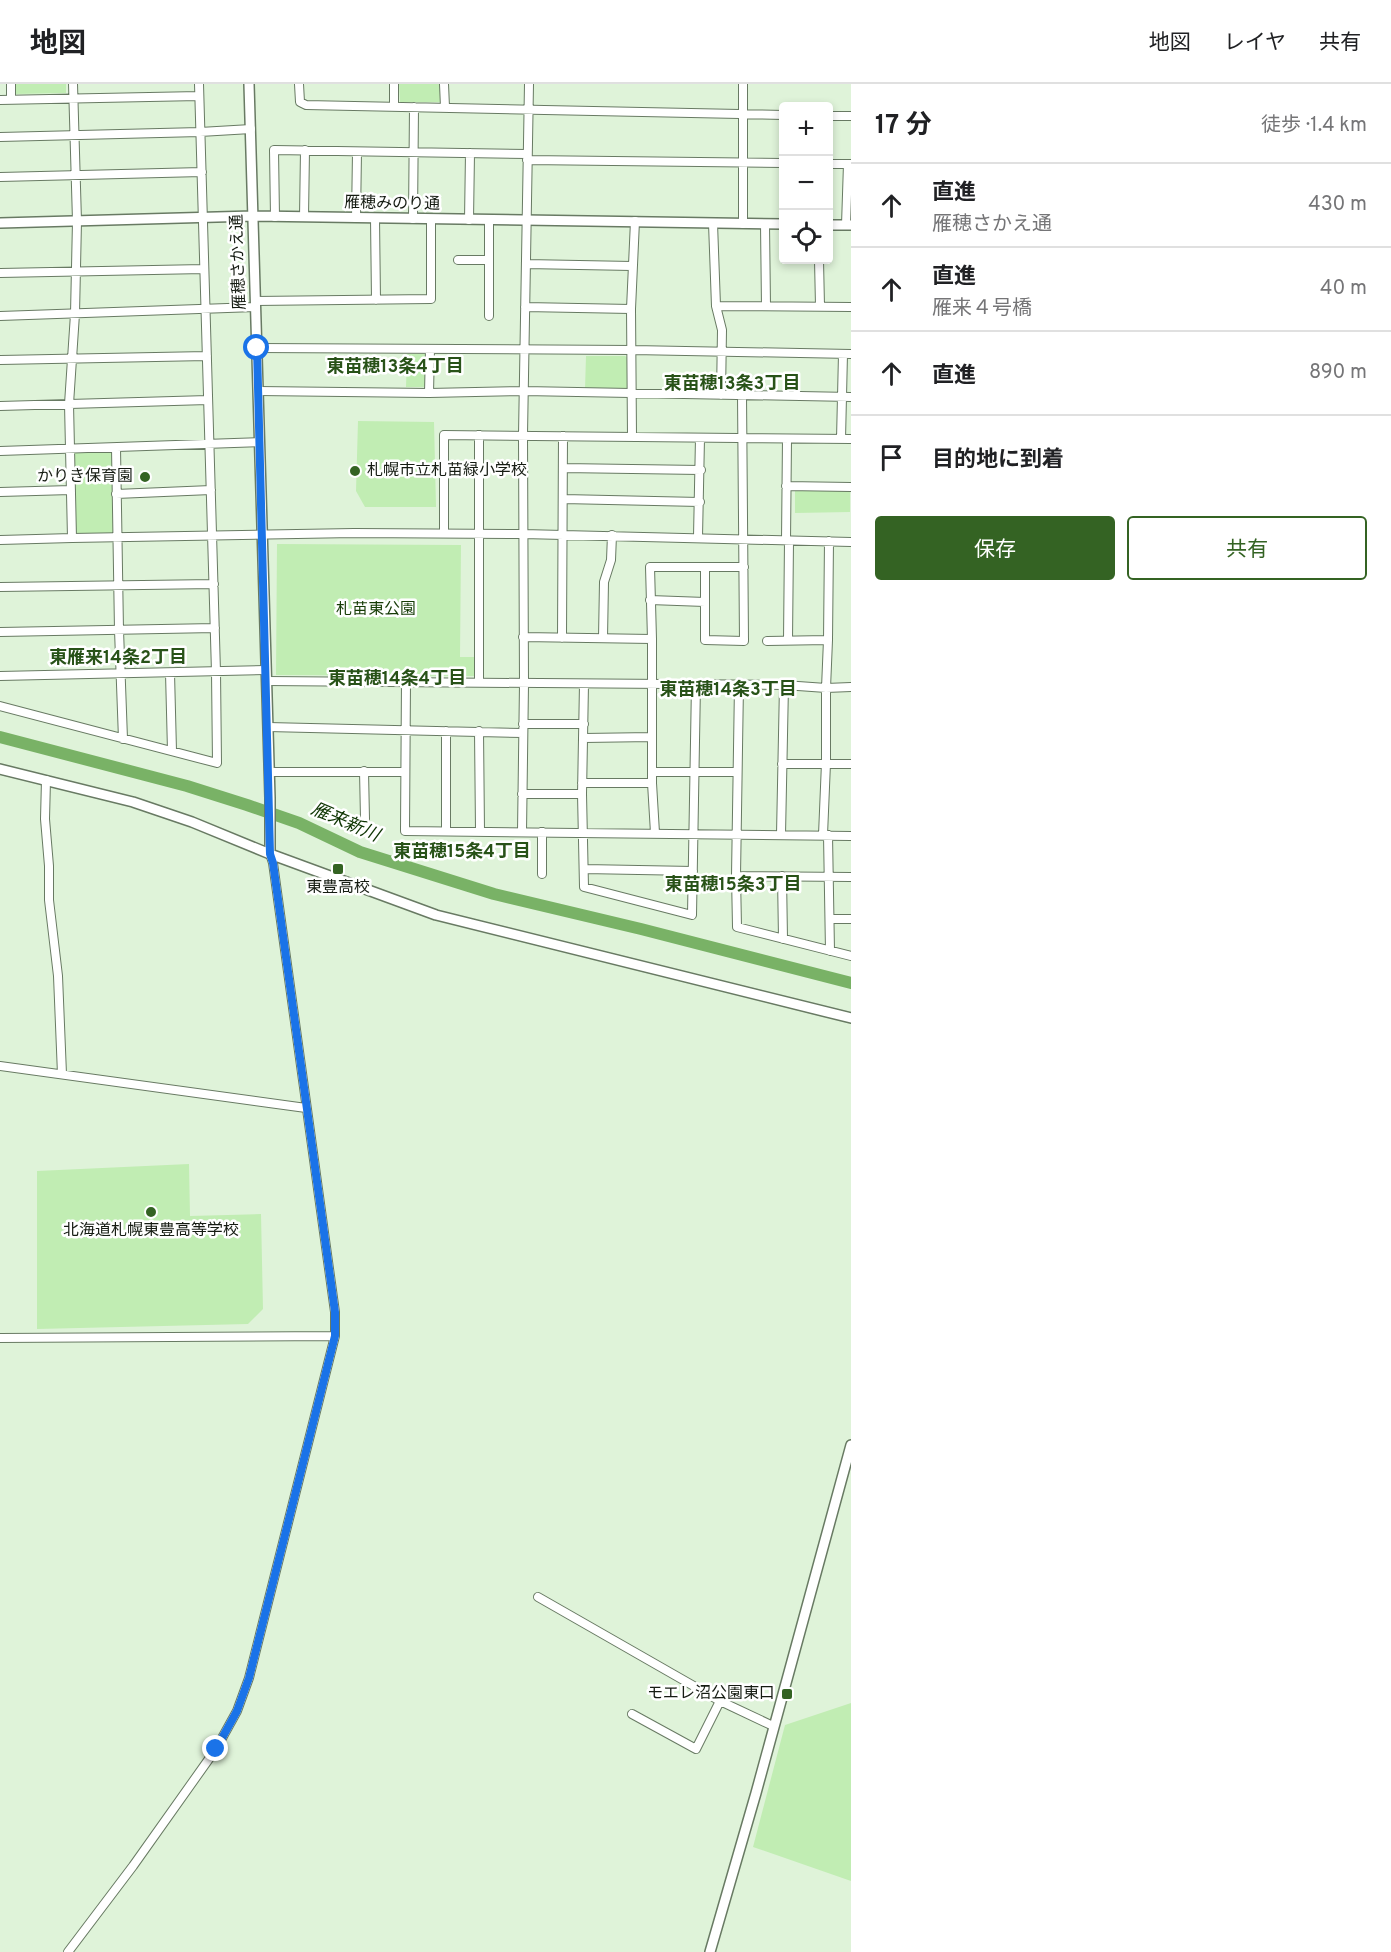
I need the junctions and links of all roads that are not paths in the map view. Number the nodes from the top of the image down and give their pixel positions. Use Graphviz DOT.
graph roads {
  1 [pos="10,84"];
  2 [pos="73,84"];
  3 [pos="199,84"];
  4 [pos="249,84"];
  5 [pos="299,84"];
  6 [pos="394,84"];
  7 [pos="444,84"];
  8 [pos="529,84"];
  9 [pos="743,84"];
  10 [pos="199,96"];
  11 [pos="11,99"];
  12 [pos="74,99"];
  13 [pos="0,100"];
  14 [pos="394,106"];
  15 [pos="414,107"];
  16 [pos="445,107"];
  17 [pos="528,109"];
  18 [pos="743,114"];
  19 [pos="779,115"];
  20 [pos="833,116"];
  21 [pos="851,116"];
  22 [pos="251,129"];
  23 [pos="200,132"];
  24 [pos="74,135"];
  25 [pos="0,137"];
  26 [pos="305,150"];
  27 [pos="357,152"];
  28 [pos="413,152"];
  29 [pos="470,153"];
  30 [pos="527,157"];
  31 [pos="743,162"];
  32 [pos="779,163"];
  33 [pos="833,164"];
  34 [pos="849,164"];
  35 [pos="202,172"];
  36 [pos="75,174"];
  37 [pos="0,177"];
  38 [pos="253,216"];
  39 [pos="274,217"];
  40 [pos="303,217"];
  41 [pos="202,218"];
  42 [pos="356,218"];
  43 [pos="375,218"];
  44 [pos="413,219"];
  45 [pos="431,219"];
  46 [pos="489,219"];
  47 [pos="469,220"];
  48 [pos="77,221"];
  49 [pos="527,221"];
  50 [pos="635,221"];
  51 [pos="0,223"];
  52 [pos="714,223"];
  53 [pos="743,224"];
  54 [pos="765,224"];
  55 [pos="779,224"];
  56 [pos="833,225"];
  57 [pos="849,225"];
  58 [pos="458,260"];
  59 [pos="489,260"];
  60 [pos="526,264"];
  61 [pos="819,264"];
  62 [pos="632,266"];
  63 [pos="204,269"];
  64 [pos="77,272"];
  65 [pos="0,273"];
  66 [pos="376,300"];
  67 [pos="255,304"];
  68 [pos="716,306"];
  69 [pos="766,306"];
  70 [pos="820,306"];
  71 [pos="851,307"];
  72 [pos="525,308"];
  73 [pos="206,309"];
  74 [pos="631,309"];
  75 [pos="75,314"];
  76 [pos="0,316"];
  77 [pos="489,316"];
  78 [pos="257,348"];
  79 [pos="430,349"];
  80 [pos="524,350"];
  81 [pos="633,350"];
  82 [pos="721,352"];
  83 [pos="847,354"];
  84 [pos="207,356"];
  85 [pos="72,358"];
  86 [pos="0,360"];
  87 [pos="258,391"];
  88 [pos="524,391"];
  89 [pos="429,393"];
  90 [pos="632,393"];
  91 [pos="721,395"];
  92 [pos="742,395"];
  93 [pos="841,397"];
  94 [pos="851,397"];
  95 [pos="208,400"];
  96 [pos="69,404"];
  97 [pos="0,406"];
  98 [pos="479,435"];
  99 [pos="523,435"];
  100 [pos="563,436"];
  101 [pos="632,436"];
  102 [pos="700,438"];
  103 [pos="743,438"];
  104 [pos="787,439"];
  105 [pos="841,439"];
  106 [pos="851,439"];
  107 [pos="260,442"];
  108 [pos="210,444"];
  109 [pos="116,448"];
  110 [pos="70,449"];
  111 [pos="0,451"];
  112 [pos="563,468"];
  113 [pos="700,470"];
  114 [pos="786,486"];
  115 [pos="851,487"];
  116 [pos="71,490"];
  117 [pos="211,490"];
  118 [pos="0,492"];
  119 [pos="116,494"];
  120 [pos="563,499"];
  121 [pos="700,502"];
  122 [pos="444,533"];
  123 [pos="478,534"];
  124 [pos="523,534"];
  125 [pos="262,535"];
  126 [pos="563,535"];
  127 [pos="612,535"];
  128 [pos="212,536"];
  129 [pos="698,537"];
  130 [pos="72,538"];
  131 [pos="117,538"];
  132 [pos="0,540"];
  133 [pos="743,540"];
  134 [pos="787,541"];
  135 [pos="829,542"];
  136 [pos="851,542"];
  137 [pos="705,567"];
  138 [pos="744,567"];
  139 [pos="214,584"];
  140 [pos="119,585"];
  141 [pos="0,587"];
  142 [pos="650,600"];
  143 [pos="705,602"];
  144 [pos="215,628"];
  145 [pos="119,630"];
  146 [pos="0,632"];
  147 [pos="523,637"];
  148 [pos="562,638"];
  149 [pos="603,638"];
  150 [pos="652,639"];
  151 [pos="788,640"];
  152 [pos="828,640"];
  153 [pos="767,641"];
  154 [pos="266,670"];
  155 [pos="216,672"];
  156 [pos="170,673"];
  157 [pos="120,674"];
  158 [pos="0,676"];
  159 [pos="267,681"];
  160 [pos="406,681"];
  161 [pos="479,682"];
  162 [pos="524,684"];
  163 [pos="584,684"];
  164 [pos="651,684"];
  165 [pos="696,684"];
  166 [pos="739,685"];
  167 [pos="784,685"];
  168 [pos="851,687"];
  169 [pos="826,688"];
  170 [pos="0,705"];
  171 [pos="584,724"];
  172 [pos="268,727"];
  173 [pos="523,728"];
  174 [pos="405,730"];
  175 [pos="446,731"];
  176 [pos="480,731"];
  177 [pos="652,737"];
  178 [pos="584,738"];
  179 [pos="123,739"];
  180 [pos="172,752"];
  181 [pos="826,763"];
  182 [pos="782,764"];
  183 [pos="851,764"];
  184 [pos="0,769"];
  185 [pos="364,771"];
  186 [pos="694,771"];
  187 [pos="269,772"];
  188 [pos="405,772"];
  189 [pos="653,772"];
  190 [pos="737,772"];
  191 [pos="46,780"];
  192 [pos="582,783"];
  193 [pos="652,783"];
  194 [pos="522,794"];
  195 [pos="582,794"];
  196 [pos="365,819"];
  197 [pos="446,830"];
  198 [pos="480,830"];
  199 [pos="522,832"];
  200 [pos="542,832"];
  201 [pos="584,833"];
  202 [pos="654,833"];
  203 [pos="694,834"];
  204 [pos="736,834"];
  205 [pos="782,835"];
  206 [pos="826,835"];
  207 [pos="851,836"];
  208 [pos="270,854"];
  209 [pos="584,869"];
  210 [pos="693,871"];
  211 [pos="542,874"];
  212 [pos="736,876"];
  213 [pos="782,876"];
  214 [pos="830,876"];
  215 [pos="851,877"];
  216 [pos="830,919"];
  217 [pos="851,919"];
  218 [pos="783,939"];
  219 [pos="830,951"];
  220 [pos="851,956"];
  221 [pos="851,1018"];
  222 [pos="0,1066"];
  223 [pos="62,1074"];
  224 [pos="306,1108"];
  225 [pos="335,1336"];
  226 [pos="0,1338"];
  227 [pos="851,1445"];
  228 [pos="538,1597"];
  229 [pos="720,1701"];
  230 [pos="632,1714"];
  231 [pos="772,1726"];
  232 [pos="68,1952"];
  233 [pos="710,1952"];
  1 -- 11 [label="street"];
  2 -- 12 [label="street"];
  3 -- 10 [label="street"];
  4 -- 22 [label="street, 雁穂さかえ通"];
  5 -- 14 [label="street"];
  6 -- 14 [label="street"];
  7 -- 16 [label="street"];
  8 -- 17 [label="street"];
  9 -- 18 [label="street"];
  10 -- 12 [label="street"];
  10 -- 23 [label="street"];
  11 -- 12 [label="street"];
  11 -- 13 [label="street"];
  12 -- 24 [label="street"];
  14 -- 15 [label="street"];
  15 -- 16 [label="street"];
  15 -- 28 [label="street"];
  16 -- 17 [label="street"];
  17 -- 18 [label="street"];
  17 -- 30 [label="street"];
  18 -- 19 [label="street"];
  18 -- 31 [label="street"];
  20 -- 21 [label="street"];
  22 -- 23 [label="street"];
  22 -- 38 [label="street, 雁穂さかえ通"];
  23 -- 24 [label="street"];
  23 -- 35 [label="street"];
  24 -- 25 [label="street"];
  24 -- 36 [label="street"];
  26 -- 27 [label="street"];
  26 -- 39 [label="street"];
  26 -- 40 [label="street"];
  27 -- 28 [label="street"];
  27 -- 42 [label="street"];
  28 -- 29 [label="street"];
  28 -- 44 [label="street"];
  29 -- 30 [label="street"];
  29 -- 47 [label="street"];
  30 -- 31 [label="street"];
  30 -- 49 [label="street"];
  31 -- 32 [label="street"];
  31 -- 53 [label="street"];
  33 -- 34 [label="street"];
  34 -- 57 [label="street"];
  35 -- 36 [label="street"];
  35 -- 41 [label="street"];
  36 -- 37 [label="street"];
  36 -- 48 [label="street"];
  38 -- 39 [label="street, 雁穂みのり通"];
  38 -- 41 [label="street, 雁穂みのり通"];
  38 -- 67 [label="street, 雁穂さかえ通"];
  39 -- 40 [label="street, 雁穂みのり通"];
  40 -- 42 [label="street, 雁穂みのり通"];
  41 -- 48 [label="street, 雁穂みのり通"];
  41 -- 63 [label="street"];
  42 -- 43 [label="street, 雁穂みのり通"];
  43 -- 44 [label="street, 雁穂みのり通"];
  43 -- 66 [label="street"];
  44 -- 45 [label="street, 雁穂みのり通"];
  45 -- 47 [label="street, 雁穂みのり通"];
  45 -- 66 [label="street"];
  46 -- 47 [label="street, 雁穂みのり通"];
  46 -- 49 [label="street, 雁穂みのり通"];
  46 -- 59 [label="street"];
  48 -- 51 [label="street, 雁穂みのり通"];
  48 -- 64 [label="street"];
  49 -- 50 [label="street, 雁穂みのり通"];
  49 -- 60 [label="street"];
  50 -- 52 [label="street, 雁穂みのり通"];
  50 -- 62 [label="street"];
  52 -- 53 [label="street, 雁穂みのり通"];
  52 -- 68 [label="street"];
  53 -- 54 [label="street, 雁穂みのり通"];
  54 -- 55 [label="street, 雁穂みのり通"];
  54 -- 69 [label="street"];
  56 -- 57 [label="street"];
  58 -- 59 [label="street"];
  59 -- 77 [label="street"];
  60 -- 62 [label="street"];
  60 -- 72 [label="street"];
  61 -- 70 [label="street"];
  62 -- 74 [label="street"];
  63 -- 64 [label="street"];
  63 -- 73 [label="street"];
  64 -- 65 [label="street"];
  64 -- 75 [label="street"];
  66 -- 67 [label="street"];
  67 -- 73 [label="street"];
  67 -- 78 [label="street, 雁穂さかえ通"];
  68 -- 69 [label="street"];
  68 -- 82 [label="street"];
  69 -- 70 [label="street"];
  70 -- 71 [label="street"];
  72 -- 74 [label="street"];
  72 -- 80 [label="street"];
  73 -- 75 [label="street"];
  73 -- 84 [label="street"];
  74 -- 81 [label="street"];
  75 -- 76 [label="street"];
  75 -- 85 [label="street"];
  78 -- 79 [label="street"];
  78 -- 87 [label="street, 雁穂さかえ通"];
  79 -- 80 [label="street"];
  79 -- 89 [label="street"];
  80 -- 81 [label="street"];
  80 -- 88 [label="street"];
  81 -- 82 [label="street"];
  81 -- 90 [label="street"];
  82 -- 83 [label="street"];
  82 -- 91 [label="street"];
  83 -- 93 [label="street"];
  84 -- 85 [label="street"];
  84 -- 95 [label="street"];
  85 -- 86 [label="street"];
  85 -- 96 [label="street"];
  87 -- 89 [label="street"];
  87 -- 107 [label="street, 雁穂さかえ通"];
  88 -- 89 [label="street"];
  88 -- 90 [label="street"];
  88 -- 99 [label="street"];
  90 -- 91 [label="street"];
  90 -- 101 [label="street"];
  91 -- 92 [label="street"];
  92 -- 93 [label="street"];
  92 -- 103 [label="street"];
  93 -- 94 [label="street"];
  93 -- 105 [label="street"];
  95 -- 96 [label="street"];
  95 -- 108 [label="street"];
  96 -- 97 [label="street"];
  96 -- 110 [label="street"];
  98 -- 99 [label="street"];
  98 -- 122 [label="street"];
  98 -- 123 [label="street"];
  99 -- 100 [label="street"];
  99 -- 124 [label="street"];
  100 -- 101 [label="street"];
  100 -- 112 [label="street"];
  101 -- 102 [label="street"];
  102 -- 103 [label="street"];
  102 -- 113 [label="street"];
  103 -- 104 [label="street"];
  103 -- 133 [label="street"];
  104 -- 105 [label="street"];
  104 -- 114 [label="street"];
  105 -- 106 [label="street"];
  107 -- 108 [label="street"];
  107 -- 125 [label="street, 雁穂さかえ通"];
  108 -- 109 [label="street"];
  108 -- 117 [label="street"];
  109 -- 110 [label="street"];
  109 -- 119 [label="street"];
  110 -- 111 [label="street"];
  110 -- 116 [label="street"];
  112 -- 113 [label="street"];
  112 -- 120 [label="street"];
  113 -- 121 [label="street"];
  114 -- 115 [label="street"];
  114 -- 134 [label="street"];
  116 -- 118 [label="street"];
  116 -- 130 [label="street"];
  117 -- 119 [label="street"];
  117 -- 128 [label="street"];
  119 -- 131 [label="street"];
  120 -- 121 [label="street"];
  120 -- 126 [label="street"];
  121 -- 129 [label="street"];
  122 -- 123 [label="street"];
  122 -- 125 [label="street"];
  123 -- 124 [label="street"];
  123 -- 161 [label="street"];
  124 -- 126 [label="street"];
  124 -- 147 [label="street"];
  125 -- 128 [label="street"];
  125 -- 154 [label="street, 雁穂さかえ通"];
  126 -- 127 [label="street"];
  126 -- 148 [label="street"];
  127 -- 129 [label="street"];
  127 -- 149 [label="street"];
  128 -- 131 [label="street"];
  128 -- 139 [label="street"];
  129 -- 133 [label="street"];
  130 -- 131 [label="street"];
  130 -- 132 [label="street"];
  131 -- 140 [label="street"];
  133 -- 134 [label="street"];
  133 -- 138 [label="street"];
  134 -- 135 [label="street"];
  134 -- 151 [label="street"];
  135 -- 136 [label="street"];
  135 -- 152 [label="street"];
  137 -- 138 [label="street"];
  137 -- 142 [label="street"];
  137 -- 143 [label="street"];
  138 -- 143 [label="street"];
  139 -- 140 [label="street"];
  139 -- 144 [label="street"];
  140 -- 141 [label="street"];
  140 -- 145 [label="street"];
  142 -- 143 [label="street"];
  142 -- 150 [label="street"];
  144 -- 145 [label="street"];
  144 -- 155 [label="street"];
  145 -- 146 [label="street"];
  145 -- 157 [label="street"];
  147 -- 148 [label="street"];
  147 -- 162 [label="street"];
  148 -- 149 [label="street"];
  149 -- 150 [label="street"];
  150 -- 164 [label="street"];
  151 -- 152 [label="street"];
  151 -- 153 [label="street"];
  152 -- 169 [label="street"];
  154 -- 155 [label="street"];
  154 -- 159 [label="street, 雁穂さかえ通"];
  155 -- 156 [label="street"];
  155 -- 180 [label="street"];
  156 -- 157 [label="street"];
  156 -- 180 [label="street"];
  157 -- 158 [label="street"];
  157 -- 179 [label="street"];
  159 -- 160 [label="street"];
  159 -- 172 [label="street, 雁穂さかえ通"];
  160 -- 161 [label="street"];
  160 -- 174 [label="street"];
  161 -- 162 [label="street"];
  162 -- 163 [label="street"];
  162 -- 173 [label="street"];
  163 -- 164 [label="street"];
  163 -- 171 [label="street"];
  164 -- 165 [label="street"];
  164 -- 177 [label="street"];
  165 -- 166 [label="street"];
  165 -- 186 [label="street"];
  166 -- 167 [label="street"];
  166 -- 190 [label="street"];
  167 -- 169 [label="street"];
  167 -- 182 [label="street"];
  168 -- 169 [label="street"];
  169 -- 181 [label="street"];
  170 -- 179 [label="street"];
  171 -- 173 [label="street"];
  171 -- 178 [label="street"];
  172 -- 174 [label="street"];
  172 -- 187 [label="street, 雁穂さかえ通"];
  173 -- 176 [label="street"];
  173 -- 194 [label="street"];
  174 -- 175 [label="street"];
  174 -- 188 [label="street"];
  175 -- 176 [label="street"];
  175 -- 197 [label="street"];
  176 -- 198 [label="street"];
  177 -- 178 [label="street"];
  177 -- 189 [label="street"];
  178 -- 192 [label="street"];
  179 -- 180 [label="street"];
  181 -- 182 [label="street"];
  181 -- 183 [label="street"];
  181 -- 206 [label="street"];
  182 -- 205 [label="street"];
  184 -- 191 [label="street"];
  185 -- 187 [label="street"];
  185 -- 188 [label="street"];
  185 -- 196 [label="street"];
  186 -- 189 [label="street"];
  186 -- 190 [label="street"];
  186 -- 203 [label="street"];
  187 -- 208 [label="street, 雁穂さかえ通"];
  188 -- 197 [label="street"];
  189 -- 193 [label="street"];
  190 -- 204 [label="street"];
  191 -- 208 [label="street"];
  191 -- 223 [label="street"];
  192 -- 193 [label="street"];
  192 -- 195 [label="street"];
  193 -- 202 [label="street"];
  194 -- 195 [label="street"];
  194 -- 199 [label="street"];
  195 -- 201 [label="street"];
  197 -- 198 [label="street"];
  198 -- 199 [label="street"];
  199 -- 200 [label="street"];
  200 -- 201 [label="street"];
  200 -- 211 [label="street"];
  201 -- 202 [label="street"];
  201 -- 209 [label="street"];
  202 -- 203 [label="street"];
  203 -- 204 [label="street"];
  203 -- 210 [label="street"];
  204 -- 205 [label="street"];
  204 -- 212 [label="street"];
  205 -- 206 [label="street"];
  206 -- 207 [label="street"];
  206 -- 214 [label="street"];
  208 -- 221 [label="street"];
  208 -- 224 [label="street"];
  209 -- 210 [label="street"];
  209 -- 210 [label="street"];
  212 -- 213 [label="street"];
  212 -- 218 [label="street"];
  213 -- 214 [label="street"];
  213 -- 218 [label="street"];
  214 -- 215 [label="street"];
  214 -- 216 [label="street"];
  216 -- 217 [label="street"];
  216 -- 219 [label="street"];
  218 -- 219 [label="street"];
  219 -- 220 [label="street"];
  222 -- 223 [label="street"];
  223 -- 224 [label="street"];
  224 -- 225 [label="street"];
  225 -- 226 [label="street"];
  225 -- 232 [label="street"];
  227 -- 231 [label="street"];
  228 -- 229 [label="street"];
  229 -- 230 [label="street"];
  229 -- 231 [label="street"];
  231 -- 233 [label="street"];
}
